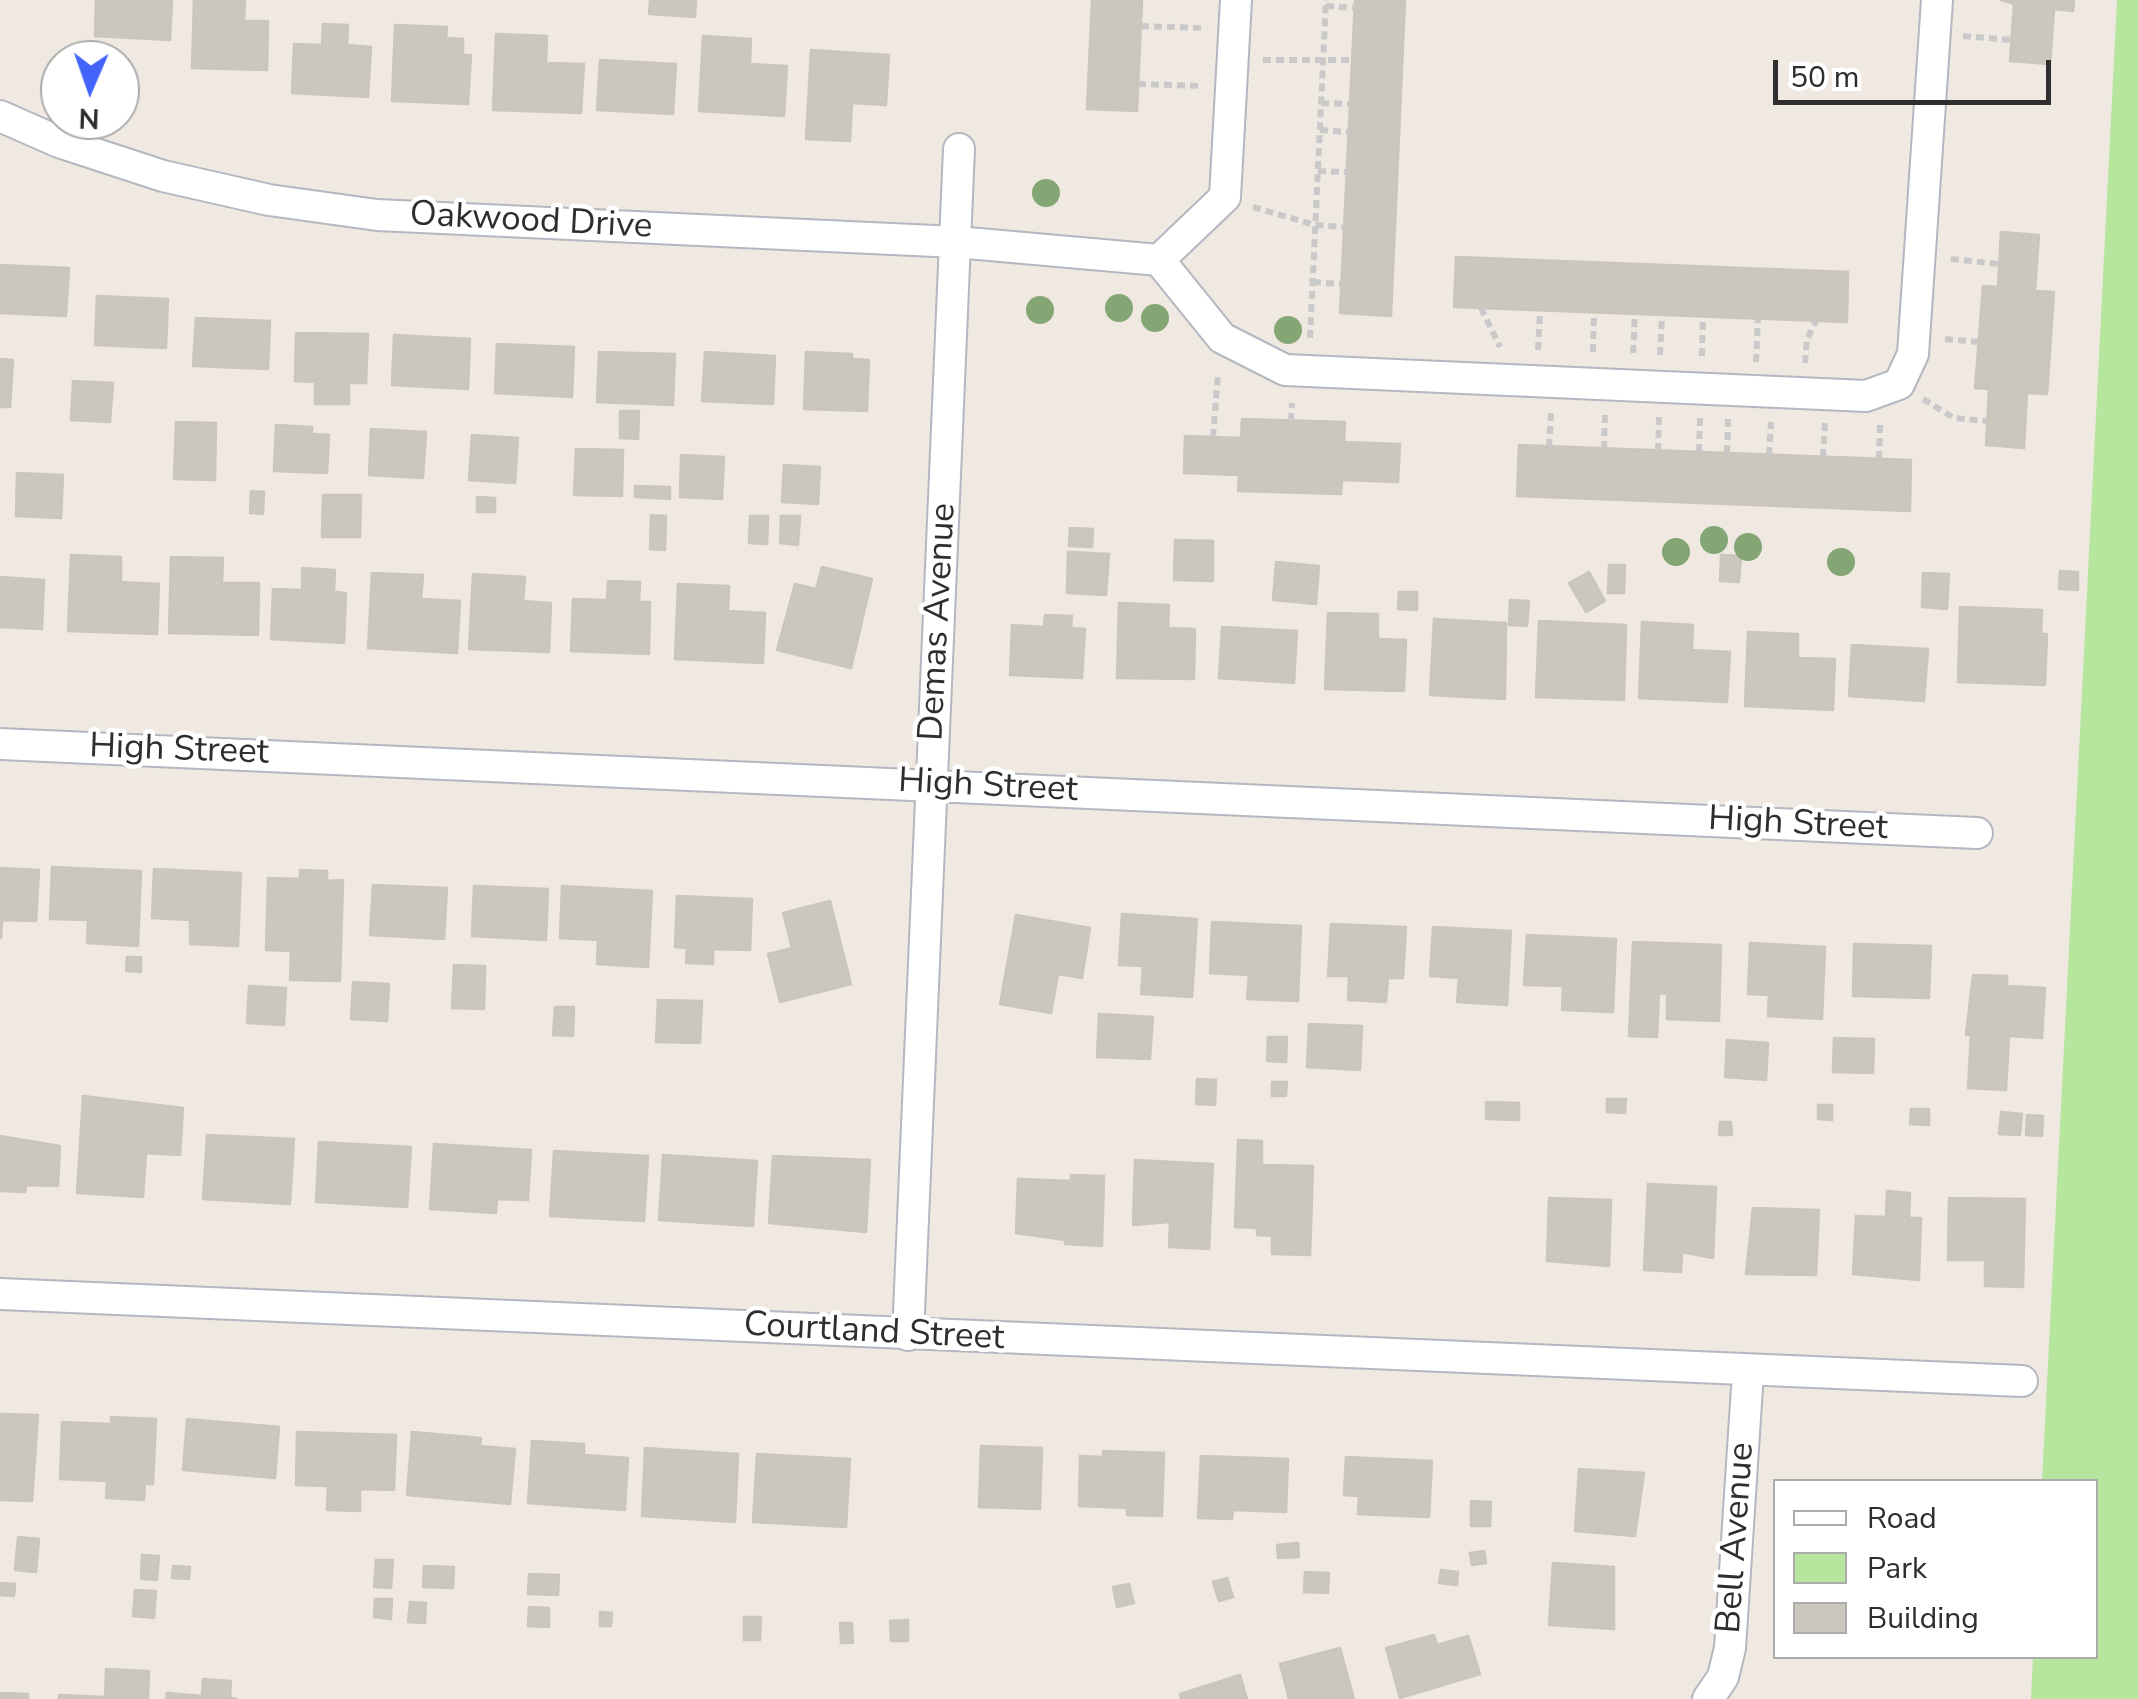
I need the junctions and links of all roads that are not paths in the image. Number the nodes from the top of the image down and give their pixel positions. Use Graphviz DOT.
graph roads {
  1 [pos="1236,0"];
  2 [pos="1937,0"];
  3 [pos="0,116"];
  4 [pos="960,150"];
  5 [pos="956,242"];
  6 [pos="1160,260"];
  7 [pos="0,744"];
  8 [pos="932,784"];
  9 [pos="1977,833"];
  10 [pos="0,1294"];
  11 [pos="908,1335"];
  12 [pos="1748,1372"];
  13 [pos="2022,1381"];
  14 [pos="1708,1699"];
  1 -- 6 [label="street"];
  2 -- 6 [label="street"];
  3 -- 5 [label="street, Oakwood Drive"];
  4 -- 5 [label="street, Demas Avenue"];
  5 -- 6 [label="street, Oakwood Drive"];
  5 -- 8 [label="street, Demas Avenue"];
  7 -- 8 [label="street, High Street"];
  8 -- 9 [label="street, High Street"];
  8 -- 11 [label="street, Demas Avenue"];
  10 -- 11 [label="street, Courtland Street"];
  11 -- 12 [label="street, Courtland Street"];
  12 -- 13 [label="street, Courtland Street"];
  12 -- 14 [label="street, Bell Avenue"];
}
